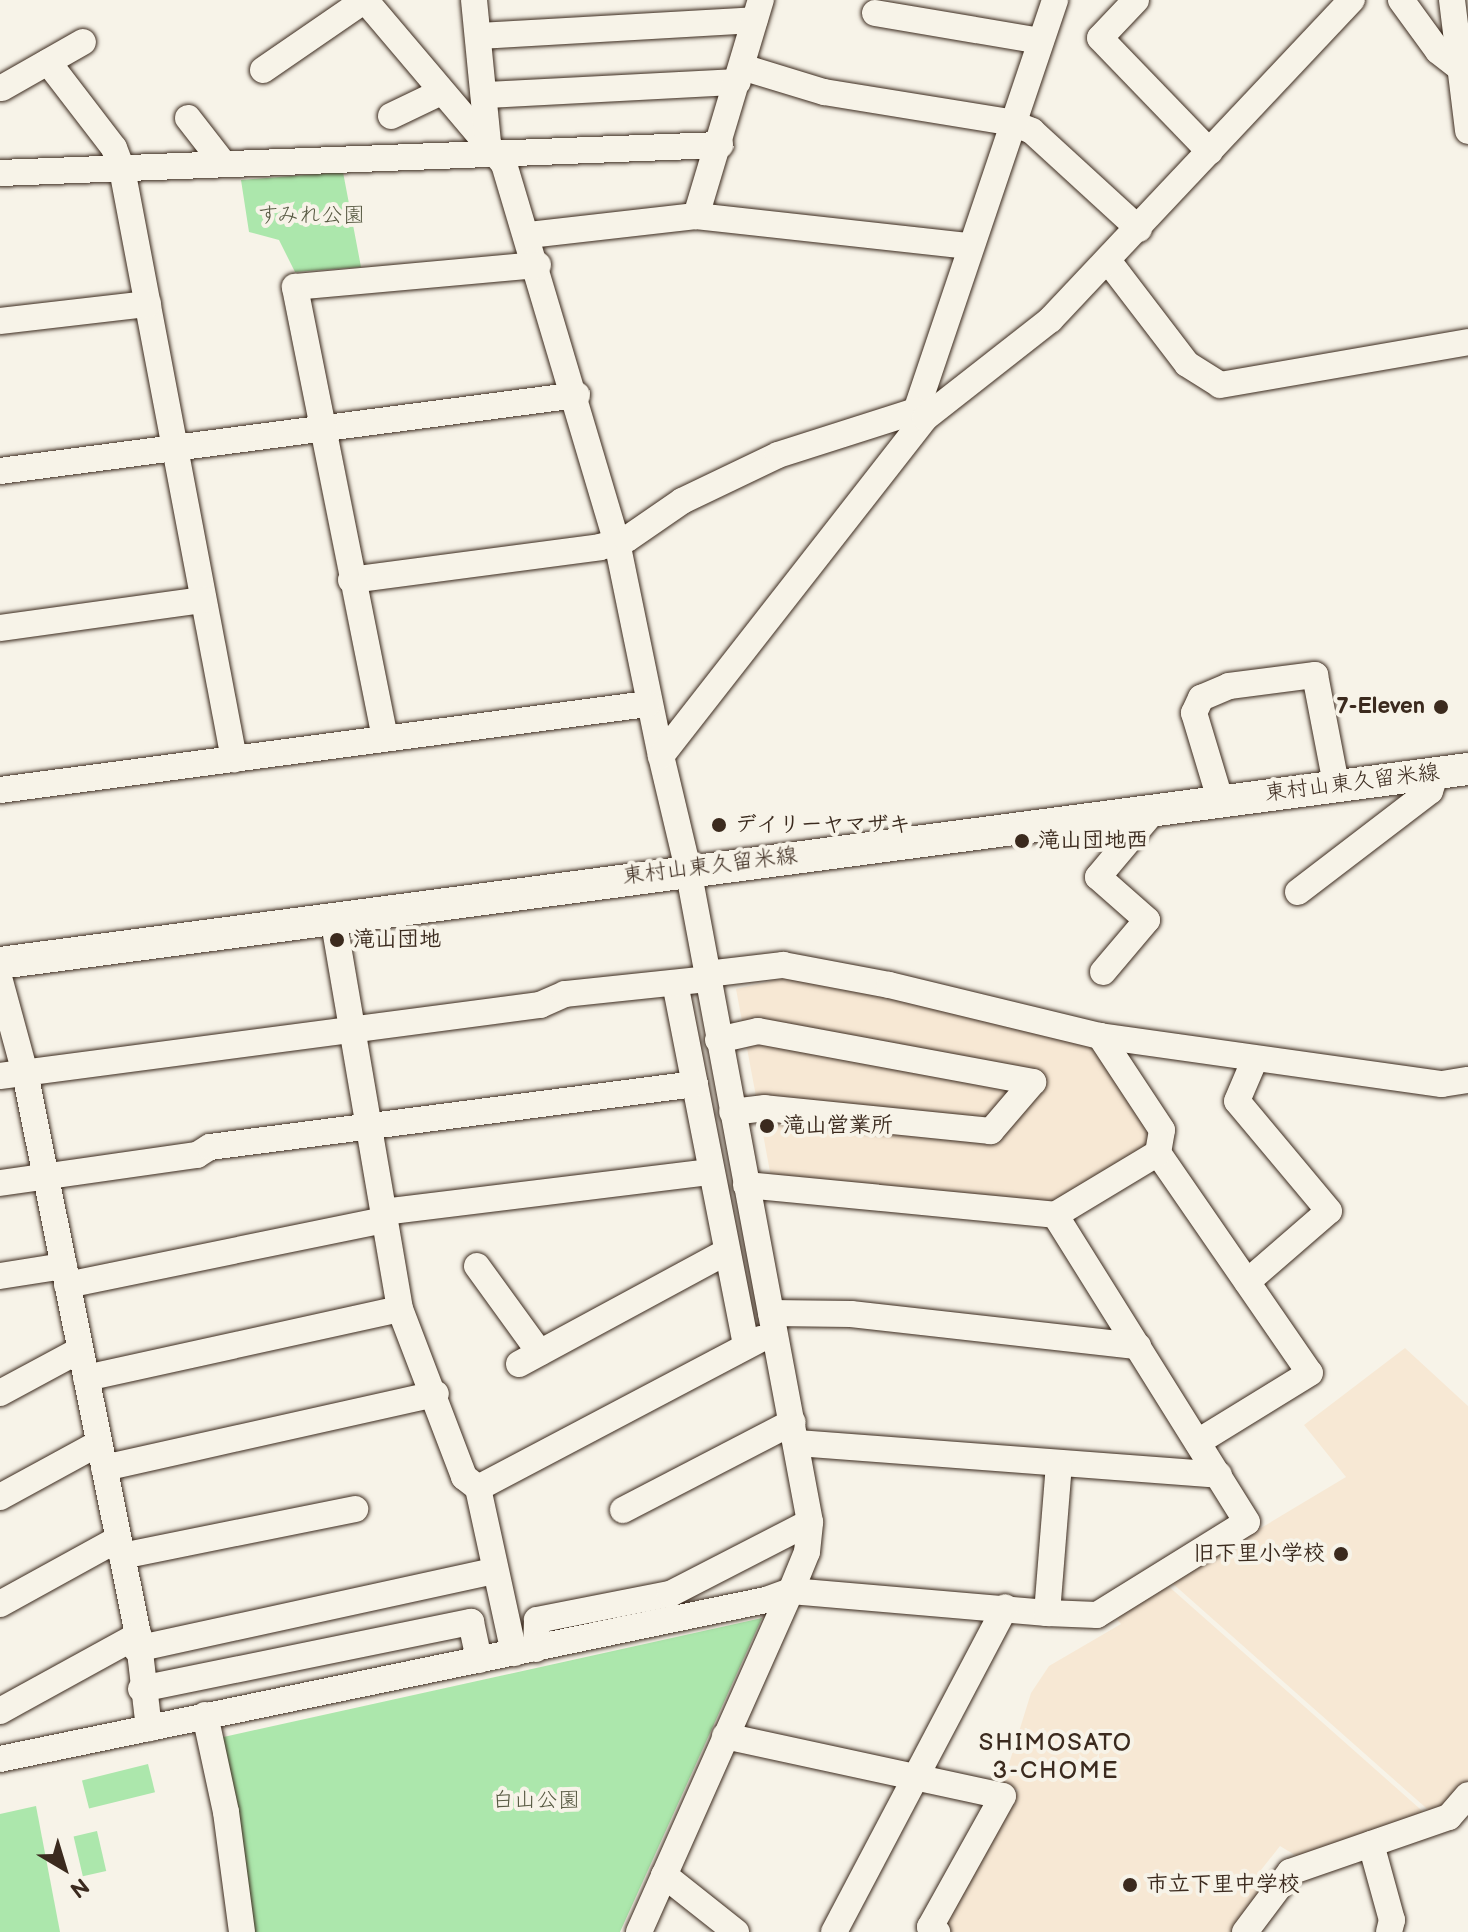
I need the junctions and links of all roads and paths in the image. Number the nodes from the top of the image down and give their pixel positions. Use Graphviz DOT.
graph roads {
  1 [pos="365,0"];
  2 [pos="474,0"];
  3 [pos="1055,0"];
  4 [pos="1136,0"];
  5 [pos="1352,0"];
  6 [pos="1401,0"];
  7 [pos="1452,0"];
  8 [pos="758,10"];
  9 [pos="875,13"];
  10 [pos="479,36"];
  11 [pos="1041,41"];
  12 [pos="83,42"];
  13 [pos="48,62"];
  14 [pos="1461,69"];
  15 [pos="263,70"];
  16 [pos="740,74"];
  17 [pos="2,88"];
  18 [pos="441,92"];
  19 [pos="487,95"];
  20 [pos="391,116"];
  21 [pos="188,118"];
  22 [pos="1010,122"];
  23 [pos="1468,131"];
  24 [pos="720,145"];
  25 [pos="493,150"];
  26 [pos="1210,152"];
  27 [pos="223,163"];
  28 [pos="122,169"];
  29 [pos="0,173"];
  30 [pos="696,216"];
  31 [pos="1139,229"];
  32 [pos="529,235"];
  33 [pos="969,246"];
  34 [pos="1109,262"];
  35 [pos="538,265"];
  36 [pos="148,304"];
  37 [pos="0,321"];
  38 [pos="1468,342"];
  39 [pos="577,395"];
  40 [pos="920,414"];
  41 [pos="321,429"];
  42 [pos="174,448"];
  43 [pos="0,471"];
  44 [pos="617,542"];
  45 [pos="351,580"];
  46 [pos="203,600"];
  47 [pos="0,628"];
  48 [pos="647,704"];
  49 [pos="385,738"];
  50 [pos="661,756"];
  51 [pos="234,759"];
  52 [pos="1468,769"];
  53 [pos="1436,773"];
  54 [pos="1336,784"];
  55 [pos="0,790"];
  56 [pos="1220,799"];
  57 [pos="1156,808"];
  58 [pos="688,869"];
  59 [pos="1298,892"];
  60 [pos="333,917"];
  61 [pos="0,963"];
  62 [pos="1103,972"];
  63 [pos="707,977"];
  64 [pos="0,981"];
  65 [pos="675,983"];
  66 [pos="349,1028"];
  67 [pos="1100,1036"];
  68 [pos="718,1040"];
  69 [pos="1255,1059"];
  70 [pos="12,1074"];
  71 [pos="1455,1082"];
  72 [pos="695,1084"];
  73 [pos="1468,1094"];
  74 [pos="732,1112"];
  75 [pos="368,1126"];
  76 [pos="1158,1153"];
  77 [pos="711,1172"];
  78 [pos="46,1178"];
  79 [pos="0,1183"];
  80 [pos="746,1185"];
  81 [pos="1055,1215"];
  82 [pos="384,1216"];
  83 [pos="726,1252"];
  84 [pos="477,1266"];
  85 [pos="0,1276"];
  86 [pos="66,1276"];
  87 [pos="1247,1282"];
  88 [pos="400,1309"];
  89 [pos="773,1323"];
  90 [pos="746,1346"];
  91 [pos="1138,1346"];
  92 [pos="80,1350"];
  93 [pos="86,1378"];
  94 [pos="0,1393"];
  95 [pos="436,1394"];
  96 [pos="795,1432"];
  97 [pos="1198,1442"];
  98 [pos="102,1455"];
  99 [pos="1059,1463"];
  100 [pos="1219,1475"];
  101 [pos="478,1488"];
  102 [pos="0,1497"];
  103 [pos="355,1509"];
  104 [pos="623,1510"];
  105 [pos="810,1522"];
  106 [pos="120,1547"];
  107 [pos="495,1571"];
  108 [pos="791,1591"];
  109 [pos="0,1604"];
  110 [pos="1005,1607"];
  111 [pos="1047,1613"];
  112 [pos="137,1642"];
  113 [pos="525,1651"];
  114 [pos="479,1660"];
  115 [pos="141,1689"];
  116 [pos="0,1711"];
  117 [pos="205,1715"];
  118 [pos="149,1728"];
  119 [pos="725,1736"];
  120 [pos="0,1759"];
  121 [pos="915,1774"];
  122 [pos="1468,1795"];
  123 [pos="1371,1844"];
  124 [pos="664,1875"];
  125 [pos="242,1932"];
  126 [pos="639,1932"];
  127 [pos="736,1932"];
  128 [pos="834,1932"];
  129 [pos="937,1932"];
  130 [pos="1245,1932"];
  131 [pos="1389,1932"];
  1 -- 15 [label="street"];
  1 -- 18 [label="street"];
  2 -- 10 [label="street"];
  3 -- 11 [label="street"];
  4 -- 26 [label="street"];
  5 -- 26 [label="street"];
  6 -- 14 [label="street"];
  7 -- 14 [label="street"];
  8 -- 10 [label="street"];
  8 -- 16 [label="street"];
  9 -- 11 [label="street"];
  10 -- 19 [label="street"];
  11 -- 22 [label="street"];
  12 -- 13 [label="street"];
  13 -- 17 [label="street"];
  13 -- 28 [label="street"];
  14 -- 23 [label="street"];
  16 -- 19 [label="street"];
  16 -- 22 [label="street"];
  16 -- 24 [label="street"];
  18 -- 20 [label="street"];
  18 -- 25 [label="street"];
  19 -- 25 [label="street"];
  21 -- 27 [label="street"];
  22 -- 31 [label="street"];
  22 -- 33 [label="street"];
  24 -- 25 [label="street"];
  24 -- 30 [label="street"];
  25 -- 27 [label="street"];
  25 -- 32 [label="street"];
  26 -- 31 [label="street"];
  27 -- 28 [label="street"];
  28 -- 29 [label="street"];
  28 -- 36 [label="street"];
  30 -- 32 [label="street"];
  30 -- 33 [label="street"];
  31 -- 34 [label="street"];
  32 -- 35 [label="street"];
  33 -- 40 [label="street"];
  34 -- 38 [label="street"];
  34 -- 40 [label="street"];
  35 -- 39 [label="street"];
  35 -- 41 [label="street"];
  36 -- 37 [label="street"];
  36 -- 42 [label="street"];
  39 -- 41 [label="street"];
  39 -- 44 [label="street"];
  40 -- 44 [label="street"];
  40 -- 50 [label="street"];
  41 -- 42 [label="street"];
  41 -- 45 [label="street"];
  42 -- 43 [label="street"];
  42 -- 46 [label="street"];
  44 -- 45 [label="street"];
  44 -- 48 [label="street"];
  45 -- 49 [label="street"];
  46 -- 47 [label="street"];
  46 -- 51 [label="street"];
  48 -- 49 [label="street"];
  48 -- 50 [label="street"];
  49 -- 51 [label="street"];
  50 -- 58 [label="street"];
  51 -- 55 [label="street"];
  52 -- 53 [label="main road, 東村山東久留米線"];
  53 -- 54 [label="main road, 東村山東久留米線"];
  53 -- 59 [label="street"];
  54 -- 56 [label="main road, 東村山東久留米線"];
  54 -- 56 [label="street"];
  56 -- 57 [label="main road, 東村山東久留米線"];
  57 -- 58 [label="main road, 東村山東久留米線"];
  57 -- 62 [label="street"];
  58 -- 60 [label="main road, 東村山東久留米線"];
  58 -- 63 [label="street"];
  60 -- 61 [label="main road, 東村山東久留米線"];
  60 -- 66 [label="street"];
  63 -- 65 [label="street"];
  63 -- 67 [label="street"];
  63 -- 68 [label="street"];
  64 -- 70 [label="street"];
  65 -- 66 [label="street"];
  65 -- 72 [label="street"];
  66 -- 70 [label="street"];
  66 -- 75 [label="street"];
  67 -- 69 [label="street"];
  67 -- 76 [label="street"];
  68 -- 74 [label="street"];
  68 -- 74 [label="street"];
  69 -- 71 [label="street"];
  69 -- 87 [label="street"];
  70 -- 78 [label="street"];
  71 -- 73 [label="street"];
  72 -- 75 [label="street"];
  72 -- 77 [label="street"];
  74 -- 80 [label="street"];
  75 -- 78 [label="street"];
  75 -- 82 [label="street"];
  76 -- 81 [label="street"];
  76 -- 87 [label="street"];
  77 -- 82 [label="street"];
  77 -- 83 [label="street"];
  78 -- 79 [label="street"];
  78 -- 86 [label="street"];
  80 -- 81 [label="street"];
  80 -- 89 [label="street"];
  81 -- 91 [label="street"];
  82 -- 86 [label="street"];
  82 -- 88 [label="street"];
  83 -- 84 [label="street"];
  83 -- 90 [label="street"];
  85 -- 86 [label="street"];
  86 -- 92 [label="street"];
  87 -- 97 [label="street"];
  88 -- 93 [label="street"];
  88 -- 95 [label="street"];
  89 -- 90 [label="street"];
  89 -- 91 [label="street"];
  89 -- 96 [label="street"];
  90 -- 101 [label="street"];
  91 -- 97 [label="street"];
  92 -- 93 [label="street"];
  92 -- 94 [label="street"];
  93 -- 98 [label="street"];
  95 -- 98 [label="street"];
  95 -- 101 [label="street"];
  96 -- 99 [label="street"];
  96 -- 104 [label="street"];
  96 -- 105 [label="street"];
  97 -- 100 [label="street"];
  98 -- 102 [label="street"];
  98 -- 106 [label="street"];
  99 -- 100 [label="street"];
  99 -- 111 [label="street"];
  100 -- 111 [label="street"];
  101 -- 107 [label="street"];
  103 -- 106 [label="street"];
  105 -- 108 [label="street"];
  105 -- 113 [label="street"];
  106 -- 109 [label="street"];
  106 -- 112 [label="street"];
  107 -- 112 [label="street"];
  107 -- 113 [label="street"];
  108 -- 110 [label="street"];
  108 -- 113 [label="street"];
  108 -- 119 [label="street"];
  110 -- 111 [label="street"];
  110 -- 121 [label="street"];
  112 -- 115 [label="street"];
  112 -- 116 [label="street"];
  113 -- 114 [label="street"];
  114 -- 115 [label="street"];
  114 -- 117 [label="street"];
  115 -- 118 [label="street"];
  117 -- 118 [label="street"];
  117 -- 125 [label="street"];
  118 -- 120 [label="street"];
  119 -- 121 [label="street"];
  119 -- 124 [label="street"];
  121 -- 128 [label="street"];
  121 -- 129 [label="street"];
  122 -- 123 [label="street"];
  123 -- 130 [label="street"];
  123 -- 131 [label="street"];
  124 -- 126 [label="street"];
  124 -- 127 [label="street"];
}
